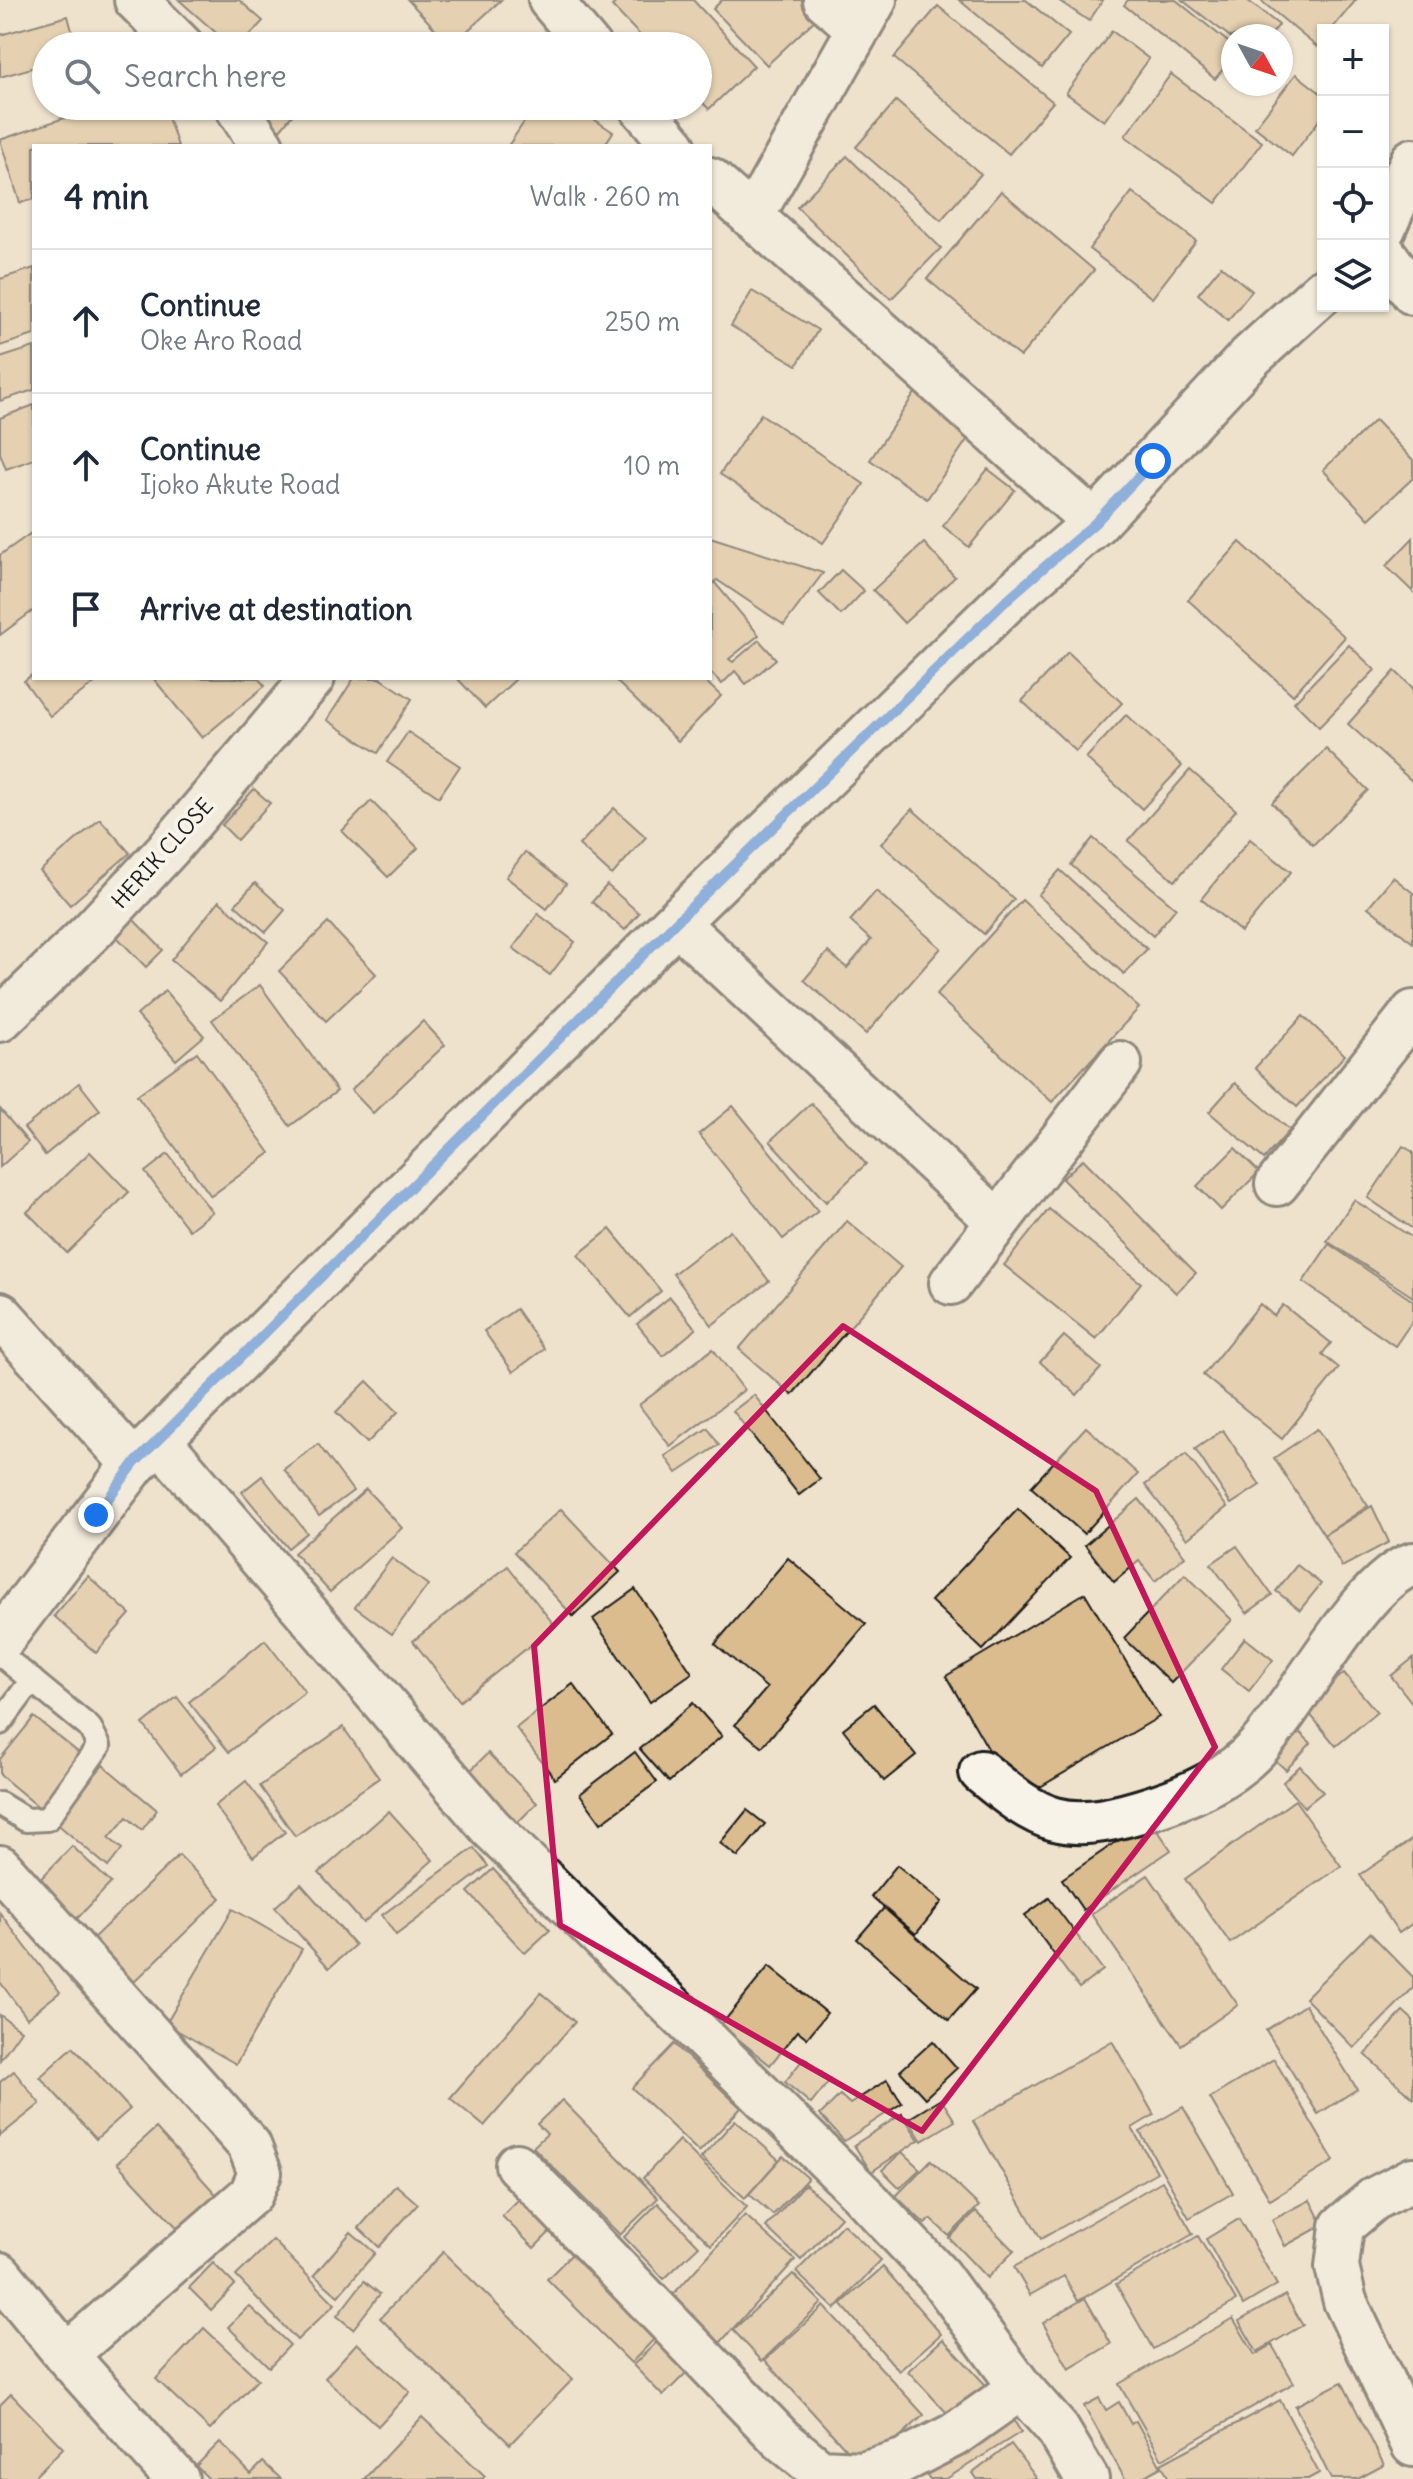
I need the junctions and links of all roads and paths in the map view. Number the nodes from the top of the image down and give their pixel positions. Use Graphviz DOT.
graph roads {
  1 [pos="136,0"];
  2 [pos="550,0"];
  3 [pos="825,0"];
  4 [pos="866,14"];
  5 [pos="168,32"];
  6 [pos="577,32"];
  7 [pos="245,120"];
  8 [pos="652,120"];
  9 [pos="261,144"];
  10 [pos="672,144"];
  11 [pos="1413,161"];
  12 [pos="712,181"];
  13 [pos="1389,215"];
  14 [pos="752,217"];
  15 [pos="1389,260"];
  16 [pos="1413,293"];
  17 [pos="1317,296"];
  18 [pos="1095,523"];
  19 [pos="308,680"];
  20 [pos="676,922"];
  21 [pos="1413,1012"];
  22 [pos="0,1020"];
  23 [pos="1120,1063"];
  24 [pos="1277,1184"];
  25 [pos="997,1221"];
  26 [pos="951,1283"];
  27 [pos="0,1315"];
  28 [pos="147,1453"];
  29 [pos="1413,1564"];
  30 [pos="0,1641"];
  31 [pos="0,1654"];
  32 [pos="32,1680"];
  33 [pos="0,1723"];
  34 [pos="981,1772"];
  35 [pos="0,1804"];
  36 [pos="0,1867"];
  37 [pos="517,2165"];
  38 [pos="1413,2179"];
  39 [pos="0,2274"];
  40 [pos="66,2355"];
  41 [pos="1021,2388"];
  42 [pos="1413,2445"];
  43 [pos="177,2479"];
  44 [pos="1087,2479"];
  1 -- 5 [label="street"];
  2 -- 6 [label="street"];
  3 -- 4 [label="street"];
  4 -- 14 [label="street"];
  7 -- 9 [label="street"];
  8 -- 10 [label="street"];
  11 -- 13 [label="main road"];
  12 -- 14 [label="street"];
  14 -- 18 [label="street"];
  15 -- 16 [label="street"];
  17 -- 18 [label="main road"];
  18 -- 20 [label="main road"];
  19 -- 22 [label="street, HERIK CLOSE"];
  20 -- 25 [label="street"];
  20 -- 28 [label="main road"];
  21 -- 24 [label="street"];
  23 -- 25 [label="street"];
  25 -- 26 [label="street"];
  27 -- 28 [label="main road"];
  28 -- 30 [label="main road"];
  28 -- 41 [label="street"];
  29 -- 34 [label="street"];
  31 -- 32 [label="lane"];
  32 -- 33 [label="lane"];
  32 -- 35 [label="lane"];
  36 -- 40 [label="street"];
  37 -- 41 [label="street"];
  38 -- 42 [label="street"];
  39 -- 40 [label="street"];
  40 -- 43 [label="street"];
  41 -- 44 [label="street"];
}
